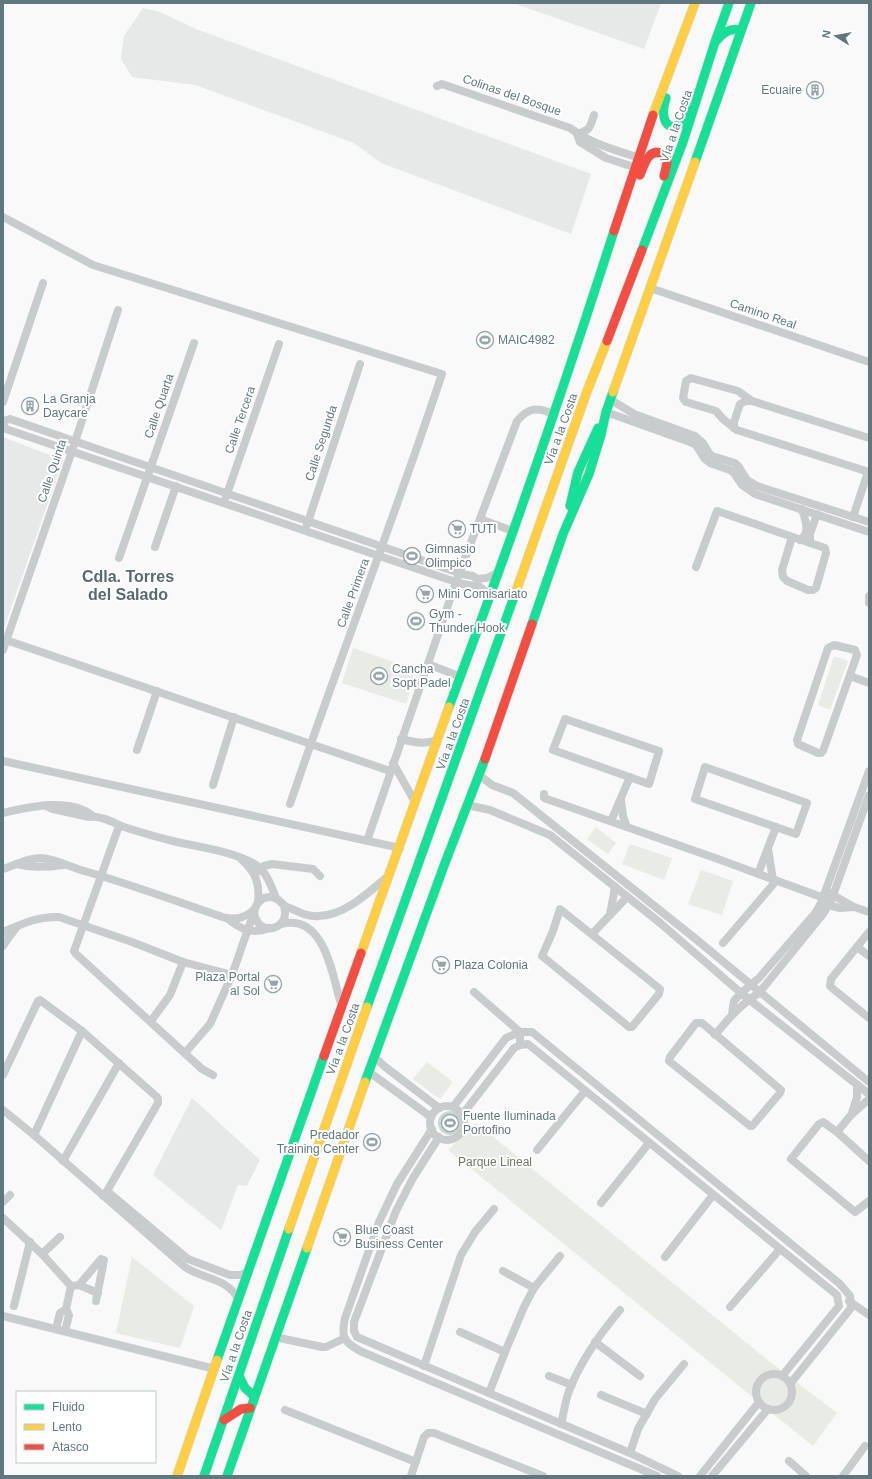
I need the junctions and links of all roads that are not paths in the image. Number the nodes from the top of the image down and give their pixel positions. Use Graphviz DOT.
graph roads {
  1 [pos="695,3"];
  2 [pos="730,3"];
  3 [pos="751,3"];
  4 [pos="737,29"];
  5 [pos="683,35"];
  6 [pos="715,42"];
  7 [pos="710,60"];
  8 [pos="437,86"];
  9 [pos="594,116"];
  10 [pos="578,134"];
  11 [pos="612,149"];
  12 [pos="637,157"];
  13 [pos="609,159"];
  14 [pos="634,167"];
  15 [pos="3,217"];
  16 [pos="655,218"];
  17 [pos="43,283"];
  18 [pos="650,288"];
  19 [pos="118,310"];
  20 [pos="582,330"];
  21 [pos="194,343"];
  22 [pos="279,344"];
  23 [pos="869,362"];
  24 [pos="360,364"];
  25 [pos="611,400"];
  26 [pos="752,401"];
  27 [pos="3,402"];
  28 [pos="606,412"];
  29 [pos="554,414"];
  30 [pos="3,421"];
  31 [pos="3,425"];
  32 [pos="734,428"];
  33 [pos="869,438"];
  34 [pos="75,440"];
  35 [pos="72,451"];
  36 [pos="151,467"];
  37 [pos="869,472"];
  38 [pos="148,477"];
  39 [pos="176,486"];
  40 [pos="227,493"];
  41 [pos="779,498"];
  42 [pos="860,498"];
  43 [pos="224,503"];
  44 [pos="802,509"];
  45 [pos="817,514"];
  46 [pos="853,517"];
  47 [pos="480,519"];
  48 [pos="308,520"];
  49 [pos="865,521"];
  50 [pos="305,530"];
  51 [pos="513,531"];
  52 [pos="869,532"];
  53 [pos="796,539"];
  54 [pos="810,544"];
  55 [pos="383,546"];
  56 [pos="154,547"];
  57 [pos="379,556"];
  58 [pos="119,558"];
  59 [pos="696,566"];
  60 [pos="499,572"];
  61 [pos="461,573"];
  62 [pos="456,582"];
  63 [pos="491,596"];
  64 [pos="869,596"];
  65 [pos="869,603"];
  66 [pos="5,640"];
  67 [pos="3,650"];
  68 [pos="428,664"];
  69 [pos="850,676"];
  70 [pos="461,677"];
  71 [pos="869,683"];
  72 [pos="157,691"];
  73 [pos="234,717"];
  74 [pos="401,739"];
  75 [pos="436,740"];
  76 [pos="415,742"];
  77 [pos="311,743"];
  78 [pos="137,750"];
  79 [pos="431,757"];
  80 [pos="3,761"];
  81 [pos="391,767"];
  82 [pos="868,775"];
  83 [pos="479,776"];
  84 [pos="630,777"];
  85 [pos="213,786"];
  86 [pos="544,794"];
  87 [pos="869,795"];
  88 [pos="621,799"];
  89 [pos="415,802"];
  90 [pos="290,804"];
  91 [pos="467,805"];
  92 [pos="867,810"];
  93 [pos="3,813"];
  94 [pos="869,820"];
  95 [pos="611,821"];
  96 [pos="860,823"];
  97 [pos="119,826"];
  98 [pos="627,827"];
  99 [pos="776,827"];
  100 [pos="367,841"];
  101 [pos="768,847"];
  102 [pos="400,848"];
  103 [pos="282,865"];
  104 [pos="3,869"];
  105 [pos="258,871"];
  106 [pos="390,874"];
  107 [pos="758,874"];
  108 [pos="100,876"];
  109 [pos="320,876"];
  110 [pos="774,880"];
  111 [pos="270,882"];
  112 [pos="615,887"];
  113 [pos="627,897"];
  114 [pos="276,898"];
  115 [pos="643,898"];
  116 [pos="827,899"];
  117 [pos="638,905"];
  118 [pos="284,906"];
  119 [pos="256,908"];
  120 [pos="869,912"];
  121 [pos="319,916"];
  122 [pos="610,916"];
  123 [pos="226,918"];
  124 [pos="281,924"];
  125 [pos="18,926"];
  126 [pos="82,926"];
  127 [pos="269,928"];
  128 [pos="247,931"];
  129 [pos="3,932"];
  130 [pos="869,932"];
  131 [pos="314,933"];
  132 [pos="592,934"];
  133 [pos="723,943"];
  134 [pos="3,946"];
  135 [pos="857,947"];
  136 [pos="869,956"];
  137 [pos="183,962"];
  138 [pos="232,975"];
  139 [pos="750,984"];
  140 [pos="474,992"];
  141 [pos="740,993"];
  142 [pos="759,993"];
  143 [pos="749,999"];
  144 [pos="342,1007"];
  145 [pos="732,1014"];
  146 [pos="869,1018"];
  147 [pos="151,1021"];
  148 [pos="82,1031"];
  149 [pos="520,1032"];
  150 [pos="715,1035"];
  151 [pos="520,1045"];
  152 [pos="185,1053"];
  153 [pos="375,1057"];
  154 [pos="840,1059"];
  155 [pos="119,1063"];
  156 [pos="834,1066"];
  157 [pos="369,1072"];
  158 [pos="213,1075"];
  159 [pos="396,1075"];
  160 [pos="3,1076"];
  161 [pos="869,1082"];
  162 [pos="857,1085"];
  163 [pos="389,1086"];
  164 [pos="417,1091"];
  165 [pos="585,1091"];
  166 [pos="869,1094"];
  167 [pos="869,1099"];
  168 [pos="409,1101"];
  169 [pos="453,1107"];
  170 [pos="439,1108"];
  171 [pos="3,1110"];
  172 [pos="462,1115"];
  173 [pos="851,1115"];
  174 [pos="431,1117"];
  175 [pos="432,1129"];
  176 [pos="837,1132"];
  177 [pos="34,1135"];
  178 [pos="439,1137"];
  179 [pos="649,1143"];
  180 [pos="537,1150"];
  181 [pos="63,1160"];
  182 [pos="689,1160"];
  183 [pos="869,1161"];
  184 [pos="682,1169"];
  185 [pos="105,1194"];
  186 [pos="10,1195"];
  187 [pos="713,1195"];
  188 [pos="869,1201"];
  189 [pos="3,1202"];
  190 [pos="601,1203"];
  191 [pos="494,1209"];
  192 [pos="3,1218"];
  193 [pos="60,1237"];
  194 [pos="30,1242"];
  195 [pos="780,1249"];
  196 [pos="369,1250"];
  197 [pos="42,1254"];
  198 [pos="379,1254"];
  199 [pos="560,1256"];
  200 [pos="665,1257"];
  201 [pos="201,1264"];
  202 [pos="503,1271"];
  203 [pos="248,1272"];
  204 [pos="197,1274"];
  205 [pos="75,1286"];
  206 [pos="534,1288"];
  207 [pos="98,1293"];
  208 [pos="837,1295"];
  209 [pos="238,1299"];
  210 [pos="96,1301"];
  211 [pos="852,1303"];
  212 [pos="14,1306"];
  213 [pos="730,1307"];
  214 [pos="66,1309"];
  215 [pos="620,1310"];
  216 [pos="869,1315"];
  217 [pos="3,1316"];
  218 [pos="56,1329"];
  219 [pos="65,1331"];
  220 [pos="460,1332"];
  221 [pos="275,1337"];
  222 [pos="345,1338"];
  223 [pos="595,1342"];
  224 [pos="505,1352"];
  225 [pos="684,1364"];
  226 [pos="424,1366"];
  227 [pos="215,1369"];
  228 [pos="238,1376"];
  229 [pos="549,1376"];
  230 [pos="640,1376"];
  231 [pos="782,1376"];
  232 [pos="790,1384"];
  233 [pos="572,1385"];
  234 [pos="489,1394"];
  235 [pos="601,1395"];
  236 [pos="254,1396"];
  237 [pos="759,1402"];
  238 [pos="250,1408"];
  239 [pos="524,1408"];
  240 [pos="768,1409"];
  241 [pos="285,1410"];
  242 [pos="647,1414"];
  243 [pos="520,1419"];
  244 [pos="224,1420"];
  245 [pos="561,1424"];
  246 [pos="865,1446"];
  247 [pos="630,1453"];
  248 [pos="789,1461"];
  249 [pos="416,1462"];
  250 [pos="532,1474"];
  251 [pos="177,1476"];
  252 [pos="204,1476"];
  253 [pos="227,1476"];
  254 [pos="411,1476"];
  255 [pos="542,1476"];
  256 [pos="657,1476"];
  257 [pos="678,1476"];
  258 [pos="700,1476"];
  259 [pos="712,1476"];
  260 [pos="806,1476"];
  261 [pos="844,1476"];
  1 -- 5 [label="main road, Vía a la Costa"];
  2 -- 4 [label="main road"];
  2 -- 6 [label="main road, Vía a la Costa"];
  3 -- 4 [label="main road"];
  4 -- 6 [label="main road"];
  4 -- 18 [label="main road"];
  5 -- 7 [label="main road"];
  5 -- 12 [label="main road, Vía a la Costa"];
  6 -- 7 [label="main road, Vía a la Costa"];
  7 -- 16 [label="main road, Vía a la Costa"];
  8 -- 10 [label="street, Colinas del Bosque"];
  9 -- 10 [label="street"];
  10 -- 11 [label="street, Colinas del Bosque"];
  10 -- 13 [label="street"];
  11 -- 12 [label="street, Colinas del Bosque"];
  11 -- 13 [label="street"];
  12 -- 14 [label="main road, Vía a la Costa"];
  13 -- 14 [label="street"];
  14 -- 20 [label="main road, Vía a la Costa"];
  15 -- 55 [label="street, Calle Primera"];
  16 -- 20 [label="main road"];
  16 -- 228 [label="main road, Vía a la Costa"];
  17 -- 27 [label="street"];
  18 -- 23 [label="street, Camino Real"];
  18 -- 25 [label="main road"];
  19 -- 34 [label="street, Calle Quinta"];
  20 -- 29 [label="main road, Vía a la Costa"];
  21 -- 36 [label="street, Calle Quarta"];
  22 -- 40 [label="street, Calle Tercera"];
  24 -- 48 [label="street, Calle Segunda"];
  25 -- 28 [label="main road"];
  25 -- 41 [label="street"];
  26 -- 32 [label="street"];
  26 -- 32 [label="street"];
  26 -- 33 [label="street"];
  28 -- 41 [label="street"];
  28 -- 83 [label="main road"];
  29 -- 47 [label="street"];
  29 -- 51 [label="main road, Vía a la Costa"];
  30 -- 34 [label="street"];
  31 -- 35 [label="street"];
  32 -- 37 [label="street"];
  34 -- 35 [label="street, Calle Quinta"];
  34 -- 36 [label="street"];
  35 -- 38 [label="street"];
  35 -- 66 [label="street, Calle Quinta"];
  36 -- 38 [label="street, Calle Quarta"];
  36 -- 40 [label="street"];
  37 -- 42 [label="street"];
  38 -- 39 [label="street"];
  38 -- 58 [label="street, Calle Quarta"];
  39 -- 43 [label="street"];
  39 -- 56 [label="street"];
  40 -- 43 [label="street, Calle Tercera"];
  40 -- 48 [label="street"];
  41 -- 44 [label="street"];
  41 -- 46 [label="street"];
  42 -- 46 [label="street"];
  42 -- 49 [label="street"];
  43 -- 50 [label="street"];
  44 -- 45 [label="street"];
  44 -- 53 [label="street"];
  45 -- 52 [label="street"];
  45 -- 54 [label="street"];
  46 -- 49 [label="street"];
  47 -- 51 [label="street"];
  47 -- 61 [label="street"];
  48 -- 50 [label="street, Calle Segunda"];
  48 -- 55 [label="street"];
  50 -- 57 [label="street"];
  51 -- 60 [label="main road, Vía a la Costa"];
  53 -- 54 [label="street"];
  53 -- 54 [label="street"];
  53 -- 59 [label="street"];
  55 -- 57 [label="street, Calle Primera"];
  55 -- 61 [label="street"];
  57 -- 62 [label="street"];
  57 -- 77 [label="street, Calle Primera"];
  60 -- 61 [label="street"];
  60 -- 63 [label="main road, Vía a la Costa"];
  61 -- 62 [label="street"];
  62 -- 63 [label="street"];
  62 -- 68 [label="street"];
  63 -- 70 [label="main road, Vía a la Costa"];
  64 -- 65 [label="street"];
  66 -- 67 [label="street, Calle Quinta"];
  66 -- 72 [label="street"];
  68 -- 70 [label="street"];
  68 -- 74 [label="street"];
  69 -- 69 [label="street"];
  69 -- 71 [label="street"];
  70 -- 75 [label="main road, Vía a la Costa"];
  72 -- 73 [label="street"];
  72 -- 78 [label="street"];
  73 -- 77 [label="street"];
  73 -- 85 [label="street"];
  74 -- 76 [label="street"];
  74 -- 81 [label="street"];
  75 -- 76 [label="street"];
  75 -- 79 [label="main road, Vía a la Costa"];
  76 -- 79 [label="street"];
  77 -- 81 [label="street"];
  77 -- 90 [label="street, Calle Primera"];
  79 -- 89 [label="main road, Vía a la Costa"];
  80 -- 100 [label="street"];
  81 -- 89 [label="street"];
  81 -- 100 [label="street"];
  82 -- 116 [label="street"];
  83 -- 91 [label="main road"];
  83 -- 115 [label="street"];
  84 -- 84 [label="street"];
  84 -- 88 [label="street"];
  86 -- 95 [label="street"];
  87 -- 92 [label="street"];
  88 -- 95 [label="street"];
  88 -- 98 [label="street"];
  89 -- 102 [label="main road, Vía a la Costa"];
  91 -- 112 [label="street"];
  91 -- 153 [label="main road"];
  92 -- 96 [label="street"];
  93 -- 97 [label="street"];
  94 -- 96 [label="street"];
  95 -- 98 [label="street"];
  96 -- 116 [label="street"];
  97 -- 105 [label="street"];
  97 -- 108 [label="street"];
  98 -- 107 [label="street"];
  99 -- 99 [label="street"];
  99 -- 101 [label="street"];
  100 -- 102 [label="street"];
  101 -- 107 [label="street"];
  101 -- 110 [label="street"];
  102 -- 106 [label="main road, Vía a la Costa"];
  103 -- 105 [label="street"];
  103 -- 109 [label="street"];
  103 -- 111 [label="street"];
  104 -- 108 [label="street"];
  105 -- 111 [label="street"];
  105 -- 119 [label="street"];
  106 -- 121 [label="street"];
  106 -- 144 [label="main road, Vía a la Costa"];
  107 -- 110 [label="street"];
  108 -- 123 [label="street"];
  108 -- 126 [label="street"];
  110 -- 116 [label="street"];
  110 -- 133 [label="street"];
  111 -- 114 [label="street"];
  112 -- 113 [label="street"];
  112 -- 122 [label="street"];
  113 -- 117 [label="street"];
  113 -- 122 [label="street"];
  114 -- 118 [label="street"];
  114 -- 119 [label="street"];
  115 -- 117 [label="street"];
  115 -- 139 [label="street"];
  116 -- 120 [label="street"];
  116 -- 139 [label="street"];
  116 -- 142 [label="street"];
  117 -- 141 [label="street"];
  118 -- 121 [label="street"];
  118 -- 124 [label="street"];
  119 -- 123 [label="street"];
  119 -- 127 [label="street"];
  119 -- 128 [label="street"];
  121 -- 131 [label="street"];
  122 -- 132 [label="street"];
  123 -- 128 [label="street"];
  124 -- 127 [label="street"];
  124 -- 131 [label="street"];
  125 -- 126 [label="street"];
  125 -- 129 [label="street"];
  125 -- 134 [label="street"];
  126 -- 137 [label="street"];
  126 -- 147 [label="street"];
  127 -- 128 [label="street"];
  128 -- 138 [label="street"];
  130 -- 135 [label="street"];
  131 -- 144 [label="street"];
  132 -- 132 [label="street"];
  135 -- 136 [label="street"];
  135 -- 146 [label="street"];
  137 -- 138 [label="street"];
  137 -- 147 [label="street"];
  138 -- 152 [label="street"];
  139 -- 141 [label="street"];
  139 -- 142 [label="street"];
  140 -- 149 [label="street"];
  141 -- 143 [label="street"];
  141 -- 145 [label="street"];
  142 -- 143 [label="street"];
  142 -- 154 [label="street"];
  143 -- 145 [label="street"];
  143 -- 156 [label="street"];
  144 -- 203 [label="main road, Vía a la Costa"];
  145 -- 150 [label="street"];
  147 -- 152 [label="street"];
  148 -- 155 [label="street"];
  148 -- 160 [label="street"];
  148 -- 177 [label="street"];
  149 -- 151 [label="street"];
  149 -- 169 [label="street"];
  149 -- 182 [label="street"];
  150 -- 150 [label="street"];
  151 -- 165 [label="street"];
  151 -- 172 [label="street"];
  152 -- 158 [label="street"];
  153 -- 157 [label="main road"];
  153 -- 159 [label="street"];
  154 -- 156 [label="street"];
  154 -- 161 [label="street"];
  155 -- 181 [label="street"];
  155 -- 185 [label="street"];
  156 -- 162 [label="street"];
  157 -- 163 [label="street"];
  157 -- 221 [label="main road"];
  159 -- 163 [label="street"];
  159 -- 164 [label="street"];
  162 -- 166 [label="street"];
  162 -- 173 [label="street"];
  163 -- 168 [label="street"];
  164 -- 168 [label="street"];
  164 -- 170 [label="street"];
  165 -- 179 [label="street"];
  165 -- 180 [label="street"];
  167 -- 173 [label="street"];
  168 -- 174 [label="street"];
  169 -- 170 [label="street"];
  169 -- 172 [label="street"];
  170 -- 174 [label="street"];
  171 -- 177 [label="street"];
  172 -- 178 [label="street"];
  173 -- 176 [label="street"];
  174 -- 175 [label="street"];
  175 -- 178 [label="street"];
  175 -- 196 [label="street"];
  176 -- 183 [label="street"];
  176 -- 188 [label="street"];
  177 -- 181 [label="street"];
  178 -- 198 [label="street"];
  179 -- 184 [label="street"];
  179 -- 190 [label="street"];
  181 -- 185 [label="street"];
  182 -- 184 [label="street"];
  182 -- 211 [label="street"];
  184 -- 187 [label="street"];
  185 -- 201 [label="street"];
  185 -- 204 [label="street"];
  186 -- 189 [label="street"];
  187 -- 195 [label="street"];
  187 -- 200 [label="street"];
  191 -- 226 [label="street"];
  192 -- 194 [label="street"];
  193 -- 197 [label="street"];
  194 -- 197 [label="street"];
  194 -- 212 [label="street"];
  195 -- 208 [label="street"];
  195 -- 213 [label="street"];
  196 -- 198 [label="street"];
  196 -- 222 [label="street"];
  197 -- 205 [label="street"];
  198 -- 226 [label="street"];
  199 -- 206 [label="street"];
  201 -- 203 [label="street"];
  201 -- 204 [label="street"];
  202 -- 206 [label="street"];
  203 -- 209 [label="main road, Vía a la Costa"];
  204 -- 209 [label="street"];
  205 -- 207 [label="street"];
  205 -- 207 [label="street"];
  205 -- 214 [label="street"];
  206 -- 224 [label="street"];
  207 -- 210 [label="street"];
  208 -- 211 [label="street"];
  208 -- 231 [label="street"];
  209 -- 227 [label="main road, Vía a la Costa"];
  211 -- 216 [label="street"];
  211 -- 232 [label="street"];
  214 -- 218 [label="street"];
  214 -- 219 [label="street"];
  215 -- 223 [label="street"];
  217 -- 218 [label="street"];
  218 -- 219 [label="street"];
  219 -- 227 [label="street"];
  220 -- 224 [label="street"];
  221 -- 222 [label="street"];
  221 -- 236 [label="main road"];
  222 -- 243 [label="street"];
  223 -- 230 [label="street"];
  223 -- 233 [label="street"];
  224 -- 234 [label="street"];
  225 -- 242 [label="street"];
  226 -- 234 [label="street"];
  227 -- 251 [label="main road, Vía a la Costa"];
  228 -- 236 [label="main road"];
  228 -- 244 [label="main road, Vía a la Costa"];
  229 -- 233 [label="street"];
  231 -- 232 [label="street"];
  231 -- 237 [label="street"];
  232 -- 240 [label="street"];
  233 -- 245 [label="street"];
  234 -- 239 [label="street"];
  235 -- 242 [label="street"];
  236 -- 238 [label="main road"];
  237 -- 240 [label="street"];
  237 -- 258 [label="street"];
  238 -- 244 [label="main road"];
  238 -- 253 [label="main road"];
  239 -- 243 [label="street"];
  239 -- 245 [label="street"];
  240 -- 259 [label="street"];
  241 -- 249 [label="street"];
  242 -- 247 [label="street"];
  243 -- 256 [label="street"];
  244 -- 252 [label="main road, Vía a la Costa"];
  245 -- 247 [label="street"];
  246 -- 261 [label="street"];
  247 -- 257 [label="street"];
  248 -- 260 [label="street"];
  249 -- 250 [label="street"];
  249 -- 254 [label="street"];
  250 -- 255 [label="street"];
}
